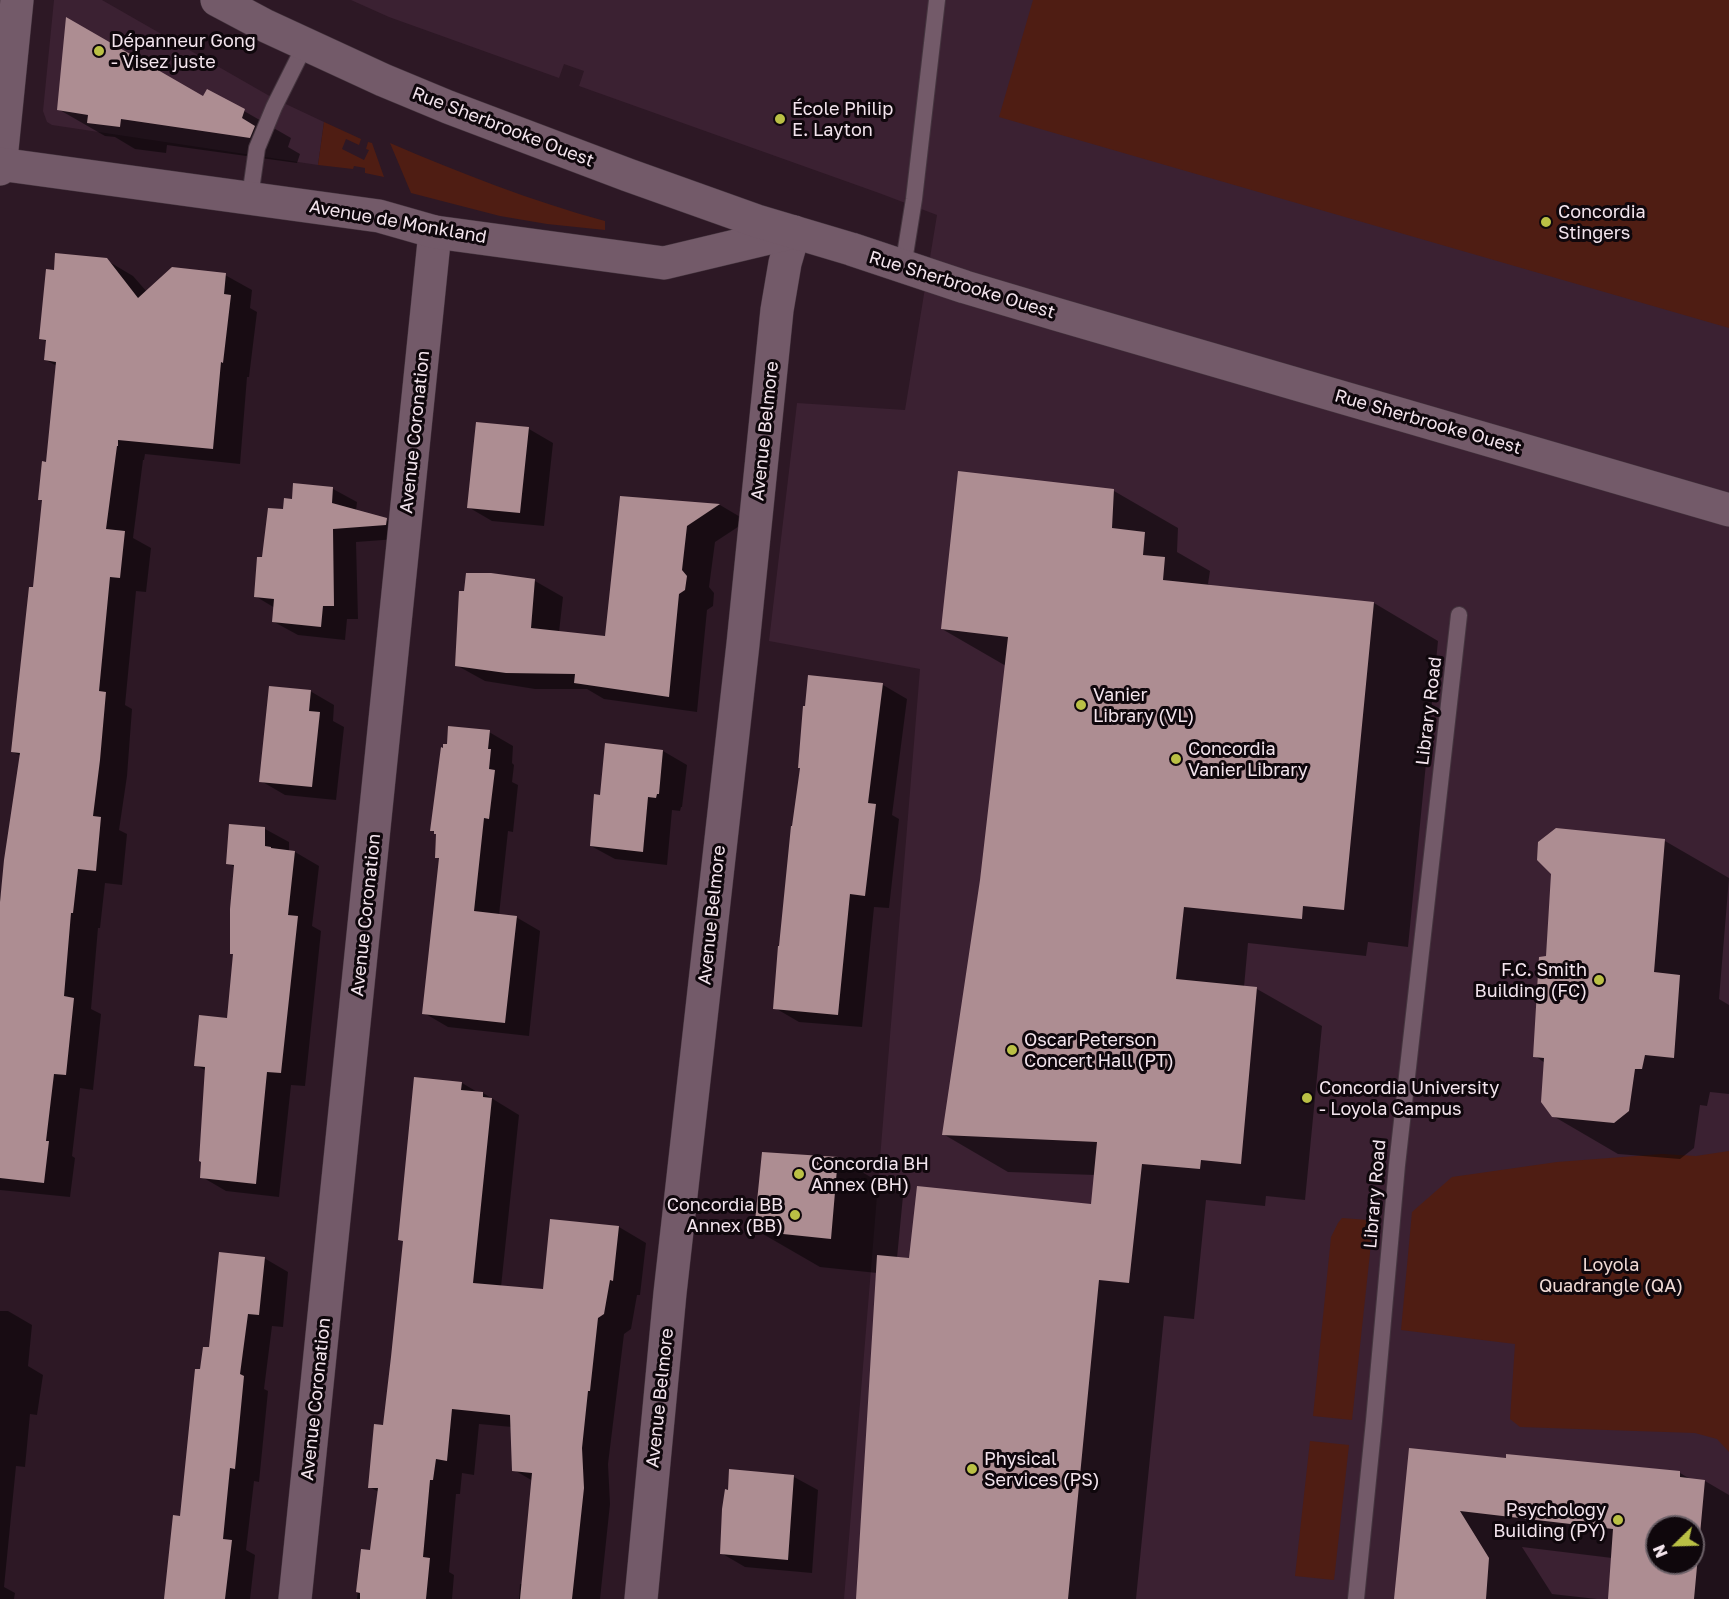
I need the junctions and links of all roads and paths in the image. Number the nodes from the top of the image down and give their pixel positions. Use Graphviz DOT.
graph roads {
  1 [pos="17,0"];
  2 [pos="217,0"];
  3 [pos="937,0"];
  4 [pos="305,45"];
  5 [pos="0,164"];
  6 [pos="0,169"];
  7 [pos="249,198"];
  8 [pos="435,232"];
  9 [pos="794,232"];
  10 [pos="903,267"];
  11 [pos="1729,510"];
  12 [pos="1460,615"];
  13 [pos="295,1599"];
  14 [pos="640,1599"];
  15 [pos="1356,1599"];
  1 -- 5 [label="street"];
  2 -- 4 [label="street, Rue Sherbrooke Ouest"];
  3 -- 10 [label="lane"];
  4 -- 7 [label="lane"];
  4 -- 9 [label="street, Rue Sherbrooke Ouest"];
  5 -- 6 [label="street"];
  5 -- 7 [label="street, Avenue de Monkland"];
  7 -- 8 [label="street, Avenue de Monkland"];
  8 -- 9 [label="street, Avenue de Monkland"];
  8 -- 13 [label="street, Avenue Coronation"];
  9 -- 10 [label="street, Rue Sherbrooke Ouest"];
  9 -- 14 [label="street, Avenue Belmore"];
  10 -- 11 [label="street, Rue Sherbrooke Ouest"];
  12 -- 15 [label="lane, Library Road"];
}
